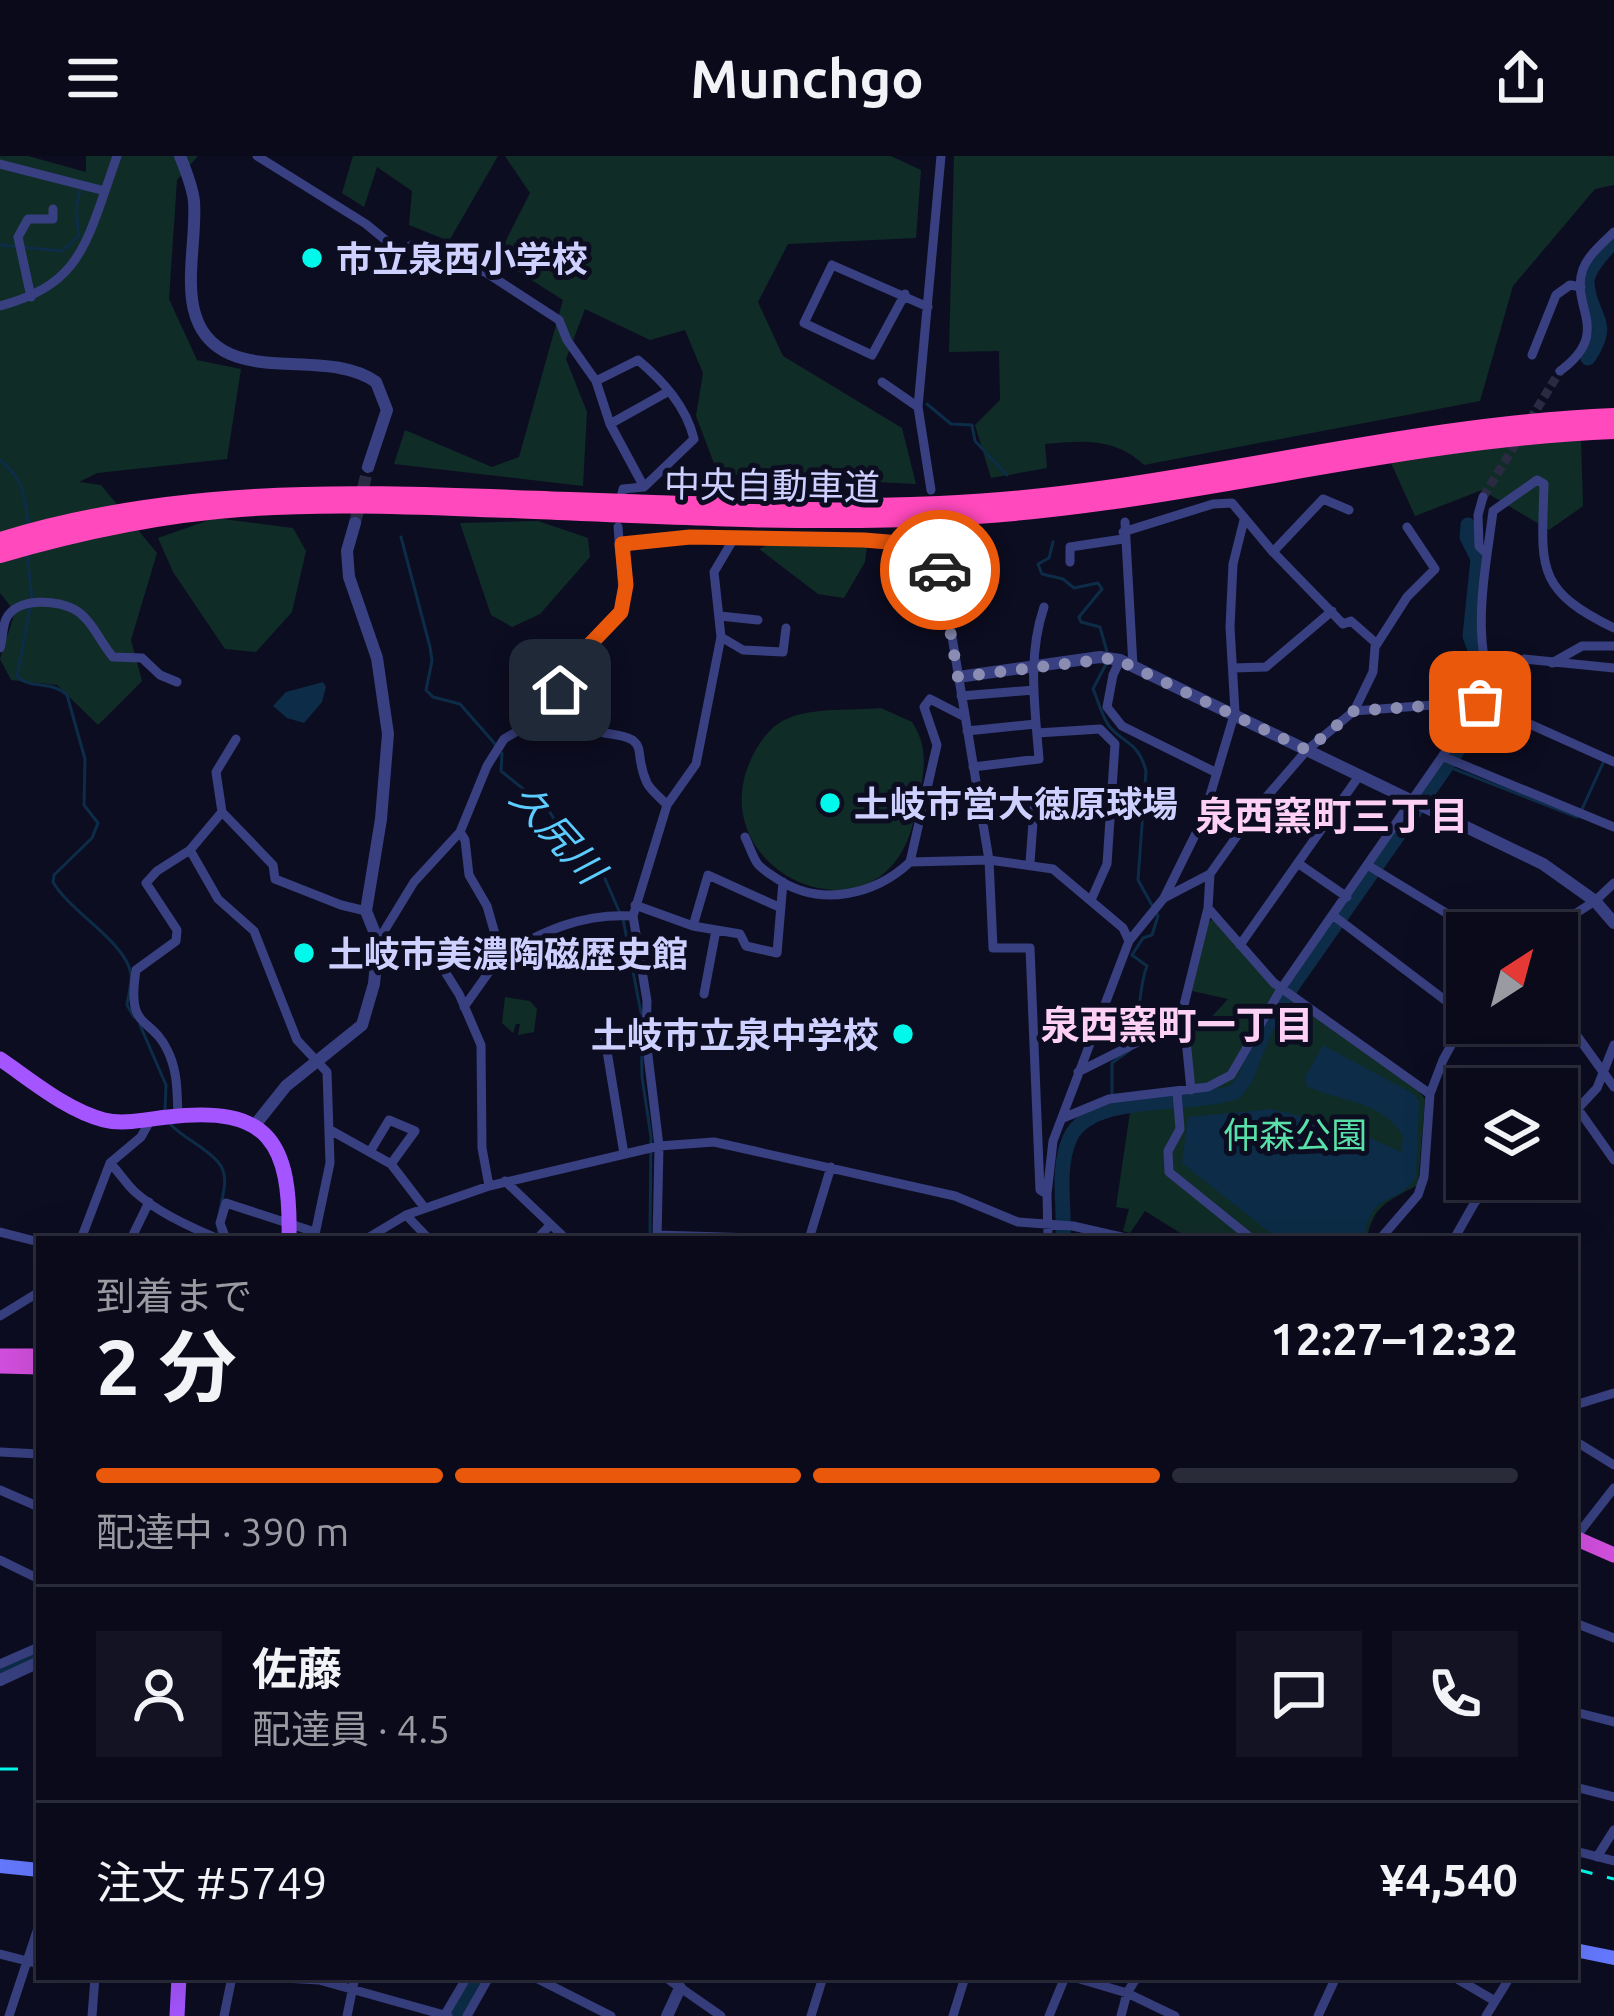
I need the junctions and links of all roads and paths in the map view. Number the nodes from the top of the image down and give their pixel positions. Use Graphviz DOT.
graph roads {
  1 [pos="117,156"];
  2 [pos="180,156"];
  3 [pos="257,156"];
  4 [pos="941,156"];
  5 [pos="0,164"];
  6 [pos="105,191"];
  7 [pos="53,209"];
  8 [pos="1614,232"];
  9 [pos="1581,287"];
  10 [pos="905,294"];
  11 [pos="31,297"];
  12 [pos="0,306"];
  13 [pos="928,307"];
  14 [pos="1532,355"];
  15 [pos="1560,371"];
  16 [pos="596,381"];
  17 [pos="882,382"];
  18 [pos="669,391"];
  19 [pos="918,407"];
  20 [pos="1614,416"];
  21 [pos="610,424"];
  22 [pos="1614,431"];
  23 [pos="368,467"];
  24 [pos="644,487"];
  25 [pos="931,490"];
  26 [pos="621,496"];
  27 [pos="1483,496"];
  28 [pos="1349,510"];
  29 [pos="1244,520"];
  30 [pos="355,523"];
  31 [pos="618,527"];
  32 [pos="1407,527"];
  33 [pos="71,528"];
  34 [pos="934,528"];
  35 [pos="1124,531"];
  36 [pos="0,540"];
  37 [pos="733,540"];
  38 [pos="622,544"];
  39 [pos="936,546"];
  40 [pos="1273,552"];
  41 [pos="1487,554"];
  42 [pos="0,555"];
  43 [pos="1070,562"];
  44 [pos="889,591"];
  45 [pos="944,594"];
  46 [pos="1044,607"];
  47 [pos="1332,611"];
  48 [pos="720,616"];
  49 [pos="758,620"];
  50 [pos="786,628"];
  51 [pos="1614,628"];
  52 [pos="721,637"];
  53 [pos="1377,644"];
  54 [pos="1614,646"];
  55 [pos="0,648"];
  56 [pos="1117,660"];
  57 [pos="1552,663"];
  58 [pos="1032,667"];
  59 [pos="1232,668"];
  60 [pos="1614,668"];
  61 [pos="958,677"];
  62 [pos="176,682"];
  63 [pos="1034,690"];
  64 [pos="961,696"];
  65 [pos="1496,699"];
  66 [pos="1480,702"];
  67 [pos="1354,711"];
  68 [pos="1235,712"];
  69 [pos="548,713"];
  70 [pos="1505,713"];
  71 [pos="965,717"];
  72 [pos="1037,729"];
  73 [pos="967,731"];
  74 [pos="236,739"];
  75 [pos="1307,750"];
  76 [pos="1444,757"];
  77 [pos="1614,762"];
  78 [pos="973,767"];
  79 [pos="1217,773"];
  80 [pos="1359,776"];
  81 [pos="1414,801"];
  82 [pos="667,805"];
  83 [pos="1034,808"];
  84 [pos="222,812"];
  85 [pos="1614,827"];
  86 [pos="460,832"];
  87 [pos="745,837"];
  88 [pos="190,850"];
  89 [pos="989,860"];
  90 [pos="910,862"];
  91 [pos="1030,863"];
  92 [pos="1299,864"];
  93 [pos="1370,866"];
  94 [pos="1210,874"];
  95 [pos="783,882"];
  96 [pos="1614,883"];
  97 [pos="1347,897"];
  98 [pos="1090,900"];
  99 [pos="1595,901"];
  100 [pos="1161,902"];
  101 [pos="781,908"];
  102 [pos="1208,908"];
  103 [pos="366,911"];
  104 [pos="1578,912"];
  105 [pos="628,913"];
  106 [pos="1446,913"];
  107 [pos="1334,916"];
  108 [pos="1614,923"];
  109 [pos="693,926"];
  110 [pos="716,930"];
  111 [pos="378,940"];
  112 [pos="1129,941"];
  113 [pos="1240,945"];
  114 [pos="501,955"];
  115 [pos="1282,989"];
  116 [pos="704,994"];
  117 [pos="1446,1000"];
  118 [pos="464,1007"];
  119 [pos="1183,1009"];
  120 [pos="1578,1036"];
  121 [pos="605,1039"];
  122 [pos="1452,1044"];
  123 [pos="1614,1046"];
  124 [pos="0,1059"];
  125 [pos="316,1060"];
  126 [pos="1604,1070"];
  127 [pos="1078,1072"];
  128 [pos="1614,1087"];
  129 [pos="1190,1090"];
  130 [pos="1178,1092"];
  131 [pos="1430,1094"];
  132 [pos="1578,1109"];
  133 [pos="166,1117"];
  134 [pos="1063,1118"];
  135 [pos="254,1125"];
  136 [pos="332,1131"];
  137 [pos="653,1148"];
  138 [pos="371,1150"];
  139 [pos="624,1154"];
  140 [pos="1614,1160"];
  141 [pos="110,1163"];
  142 [pos="392,1164"];
  143 [pos="831,1167"];
  144 [pos="505,1181"];
  145 [pos="489,1186"];
  146 [pos="1047,1194"];
  147 [pos="1477,1200"];
  148 [pos="148,1202"];
  149 [pos="424,1207"];
  150 [pos="406,1215"];
  151 [pos="1053,1224"];
  152 [pos="550,1225"];
  153 [pos="289,1231"];
  154 [pos="0,1232"];
  155 [pos="191,1235"];
  156 [pos="82,1236"];
  157 [pos="132,1236"];
  158 [pos="220,1236"];
  159 [pos="315,1236"];
  160 [pos="371,1236"];
  161 [pos="426,1236"];
  162 [pos="540,1236"];
  163 [pos="563,1236"];
  164 [pos="655,1236"];
  165 [pos="810,1236"];
  166 [pos="1049,1236"];
  167 [pos="1117,1236"];
  168 [pos="1248,1236"];
  169 [pos="1383,1236"];
  170 [pos="1456,1236"];
  171 [pos="36,1241"];
  172 [pos="36,1294"];
  173 [pos="0,1302"];
  174 [pos="22,1302"];
  175 [pos="0,1316"];
  176 [pos="0,1356"];
  177 [pos="36,1356"];
  178 [pos="0,1366"];
  179 [pos="36,1367"];
  180 [pos="1614,1394"];
  181 [pos="1578,1404"];
  182 [pos="1578,1444"];
  183 [pos="0,1452"];
  184 [pos="36,1454"];
  185 [pos="1614,1465"];
  186 [pos="1614,1488"];
  187 [pos="0,1490"];
  188 [pos="36,1506"];
  189 [pos="1578,1534"];
  190 [pos="1578,1539"];
  191 [pos="1578,1551"];
  192 [pos="1614,1555"];
  193 [pos="0,1561"];
  194 [pos="1614,1566"];
  195 [pos="36,1578"];
  196 [pos="1578,1624"];
  197 [pos="1614,1638"];
  198 [pos="36,1648"];
  199 [pos="36,1663"];
  200 [pos="0,1664"];
  201 [pos="0,1680"];
  202 [pos="1578,1713"];
  203 [pos="1614,1722"];
  204 [pos="1578,1788"];
  205 [pos="1614,1797"];
  206 [pos="1614,1830"];
  207 [pos="1578,1852"];
  208 [pos="1598,1857"];
  209 [pos="1614,1862"];
  210 [pos="0,1866"];
  211 [pos="36,1870"];
  212 [pos="1578,1951"];
  213 [pos="0,1954"];
  214 [pos="1614,1958"];
  215 [pos="34,1964"];
  216 [pos="95,1980"];
  217 [pos="179,1980"];
  218 [pos="231,1980"];
  219 [pos="319,1980"];
  220 [pos="465,1980"];
  221 [pos="487,1980"];
  222 [pos="540,1980"];
  223 [pos="822,1980"];
  224 [pos="964,1980"];
  225 [pos="1067,1980"];
  226 [pos="1080,1980"];
  227 [pos="1135,1980"];
  228 [pos="1335,1980"];
  229 [pos="1459,1980"];
  230 [pos="1508,1980"];
  231 [pos="354,1983"];
  232 [pos="683,1983"];
  233 [pos="1127,1993"];
  234 [pos="1495,2001"];
  235 [pos="9,2016"];
  236 [pos="92,2016"];
  237 [pos="177,2016"];
  238 [pos="224,2016"];
  239 [pos="347,2016"];
  240 [pos="445,2016"];
  241 [pos="467,2016"];
  242 [pos="611,2016"];
  243 [pos="667,2016"];
  244 [pos="721,2016"];
  245 [pos="811,2016"];
  246 [pos="953,2016"];
  247 [pos="1049,2016"];
  248 [pos="1121,2016"];
  249 [pos="1175,2016"];
  250 [pos="1318,2016"];
  251 [pos="1486,2016"];
  1 -- 6 [label="street"];
  2 -- 23 [label="street"];
  3 -- 16 [label="street"];
  4 -- 13 [label="street"];
  5 -- 6 [label="street"];
  6 -- 11 [label="street"];
  7 -- 11 [label="street"];
  8 -- 9 [label="street"];
  9 -- 14 [label="street"];
  9 -- 15 [label="street"];
  10 -- 10 [label="street"];
  10 -- 13 [label="street"];
  11 -- 12 [label="street"];
  13 -- 19 [label="street"];
  16 -- 18 [label="street"];
  16 -- 21 [label="street"];
  17 -- 19 [label="street"];
  18 -- 21 [label="street"];
  18 -- 24 [label="street"];
  19 -- 25 [label="street"];
  20 -- 33 [label="highway, 中央自動車道"];
  21 -- 24 [label="street"];
  22 -- 33 [label="highway, 中央自動車道"];
  24 -- 26 [label="street"];
  27 -- 41 [label="street"];
  28 -- 40 [label="street"];
  29 -- 35 [label="street"];
  29 -- 40 [label="street"];
  29 -- 59 [label="street"];
  30 -- 103 [label="street"];
  31 -- 38 [label="street"];
  32 -- 53 [label="street"];
  33 -- 36 [label="highway, 中央自動車道"];
  33 -- 42 [label="highway, 中央自動車道"];
  34 -- 39 [label="street"];
  35 -- 43 [label="street"];
  35 -- 56 [label="street"];
  37 -- 38 [label="street"];
  37 -- 39 [label="street"];
  37 -- 48 [label="street"];
  38 -- 69 [label="street"];
  39 -- 45 [label="street"];
  40 -- 47 [label="street"];
  41 -- 51 [label="street"];
  41 -- 65 [label="street"];
  44 -- 45 [label="street"];
  45 -- 61 [label="street"];
  46 -- 58 [label="street"];
  47 -- 53 [label="street"];
  47 -- 59 [label="street"];
  48 -- 49 [label="street"];
  48 -- 52 [label="street"];
  50 -- 52 [label="street"];
  52 -- 82 [label="street"];
  53 -- 67 [label="street"];
  54 -- 57 [label="street"];
  55 -- 62 [label="street"];
  56 -- 58 [label="street"];
  56 -- 68 [label="street"];
  56 -- 79 [label="street"];
  57 -- 60 [label="street"];
  57 -- 70 [label="street"];
  58 -- 61 [label="street"];
  58 -- 63 [label="street"];
  59 -- 68 [label="street"];
  61 -- 64 [label="street"];
  63 -- 64 [label="street"];
  63 -- 72 [label="street"];
  64 -- 71 [label="street"];
  65 -- 66 [label="street"];
  65 -- 70 [label="street"];
  66 -- 67 [label="street"];
  66 -- 76 [label="street"];
  67 -- 75 [label="street"];
  68 -- 75 [label="street"];
  68 -- 79 [label="street"];
  69 -- 82 [label="street"];
  69 -- 86 [label="street"];
  70 -- 77 [label="street"];
  71 -- 73 [label="street"];
  71 -- 90 [label="street"];
  72 -- 73 [label="street"];
  72 -- 78 [label="street"];
  72 -- 98 [label="street"];
  73 -- 78 [label="street"];
  74 -- 84 [label="street"];
  75 -- 80 [label="street"];
  75 -- 94 [label="street"];
  76 -- 81 [label="street"];
  76 -- 85 [label="street"];
  78 -- 89 [label="street"];
  79 -- 100 [label="street"];
  80 -- 81 [label="street"];
  80 -- 92 [label="street"];
  81 -- 93 [label="street"];
  81 -- 99 [label="street"];
  82 -- 105 [label="street"];
  83 -- 91 [label="street"];
  84 -- 88 [label="street"];
  84 -- 103 [label="street"];
  86 -- 111 [label="street"];
  86 -- 114 [label="street"];
  87 -- 95 [label="street"];
  88 -- 125 [label="street"];
  88 -- 133 [label="street"];
  89 -- 90 [label="street"];
  89 -- 91 [label="street"];
  89 -- 146 [label="street"];
  90 -- 95 [label="street"];
  91 -- 98 [label="street"];
  92 -- 97 [label="street"];
  92 -- 113 [label="street"];
  93 -- 97 [label="street"];
  93 -- 106 [label="street"];
  94 -- 100 [label="street"];
  94 -- 102 [label="street"];
  95 -- 101 [label="street"];
  96 -- 99 [label="street"];
  97 -- 107 [label="street"];
  98 -- 112 [label="street"];
  99 -- 104 [label="street"];
  99 -- 108 [label="street"];
  100 -- 112 [label="street"];
  101 -- 109 [label="street"];
  101 -- 110 [label="street"];
  102 -- 113 [label="street"];
  102 -- 119 [label="street"];
  103 -- 111 [label="street"];
  105 -- 109 [label="street"];
  105 -- 114 [label="street"];
  105 -- 137 [label="street"];
  107 -- 115 [label="street"];
  107 -- 117 [label="street"];
  109 -- 110 [label="street"];
  110 -- 116 [label="street"];
  111 -- 118 [label="street"];
  111 -- 125 [label="street"];
  112 -- 127 [label="street"];
  113 -- 115 [label="street"];
  114 -- 118 [label="street"];
  115 -- 129 [label="street"];
  115 -- 131 [label="street"];
  118 -- 145 [label="street"];
  119 -- 127 [label="street"];
  119 -- 129 [label="street"];
  120 -- 126 [label="street"];
  121 -- 139 [label="street"];
  122 -- 131 [label="street"];
  123 -- 126 [label="street"];
  124 -- 133 [label="main road"];
  125 -- 135 [label="street"];
  125 -- 136 [label="street"];
  126 -- 128 [label="street"];
  126 -- 132 [label="street"];
  127 -- 134 [label="street"];
  129 -- 130 [label="street"];
  130 -- 134 [label="street"];
  130 -- 168 [label="street"];
  131 -- 169 [label="street"];
  132 -- 140 [label="street"];
  133 -- 135 [label="main road"];
  133 -- 141 [label="street"];
  134 -- 146 [label="street"];
  135 -- 153 [label="main road"];
  136 -- 138 [label="street"];
  136 -- 159 [label="street"];
  137 -- 139 [label="street"];
  137 -- 143 [label="street"];
  137 -- 164 [label="street"];
  138 -- 142 [label="street"];
  138 -- 142 [label="street"];
  139 -- 144 [label="street"];
  141 -- 148 [label="street"];
  141 -- 156 [label="street"];
  142 -- 149 [label="street"];
  143 -- 151 [label="street"];
  143 -- 165 [label="street"];
  144 -- 145 [label="street"];
  144 -- 152 [label="street"];
  145 -- 149 [label="street"];
  146 -- 151 [label="street"];
  147 -- 170 [label="street"];
  148 -- 155 [label="street"];
  148 -- 157 [label="street"];
  149 -- 150 [label="street"];
  150 -- 160 [label="street"];
  150 -- 161 [label="street"];
  151 -- 166 [label="street"];
  151 -- 167 [label="street"];
  152 -- 162 [label="street"];
  152 -- 163 [label="street"];
  153 -- 158 [label="street"];
  153 -- 159 [label="street"];
  154 -- 171 [label="street"];
  172 -- 174 [label="street"];
  173 -- 174 [label="street"];
  174 -- 175 [label="street"];
  176 -- 177 [label="highway"];
  178 -- 179 [label="highway"];
  180 -- 181 [label="street"];
  182 -- 185 [label="street"];
  183 -- 184 [label="street"];
  186 -- 189 [label="street"];
  187 -- 188 [label="street"];
  190 -- 192 [label="highway"];
  191 -- 194 [label="highway"];
  193 -- 195 [label="street"];
  196 -- 197 [label="street"];
  198 -- 200 [label="street"];
  199 -- 201 [label="street"];
  202 -- 203 [label="street"];
  204 -- 205 [label="street"];
  206 -- 208 [label="street"];
  207 -- 208 [label="street"];
  208 -- 209 [label="street"];
  210 -- 211 [label="main road"];
  212 -- 214 [label="main road"];
  213 -- 215 [label="street"];
  215 -- 235 [label="street"];
  216 -- 236 [label="street"];
  217 -- 237 [label="main road"];
  218 -- 238 [label="street"];
  219 -- 231 [label="street"];
  220 -- 240 [label="street"];
  221 -- 241 [label="street"];
  222 -- 242 [label="street"];
  223 -- 245 [label="street"];
  224 -- 246 [label="street"];
  225 -- 247 [label="street"];
  226 -- 233 [label="street"];
  227 -- 233 [label="street"];
  228 -- 250 [label="street"];
  229 -- 234 [label="street"];
  230 -- 234 [label="street"];
  231 -- 239 [label="street"];
  231 -- 240 [label="street"];
  232 -- 243 [label="street"];
  232 -- 244 [label="street"];
  233 -- 248 [label="street"];
  233 -- 249 [label="street"];
  234 -- 251 [label="street"];
}
